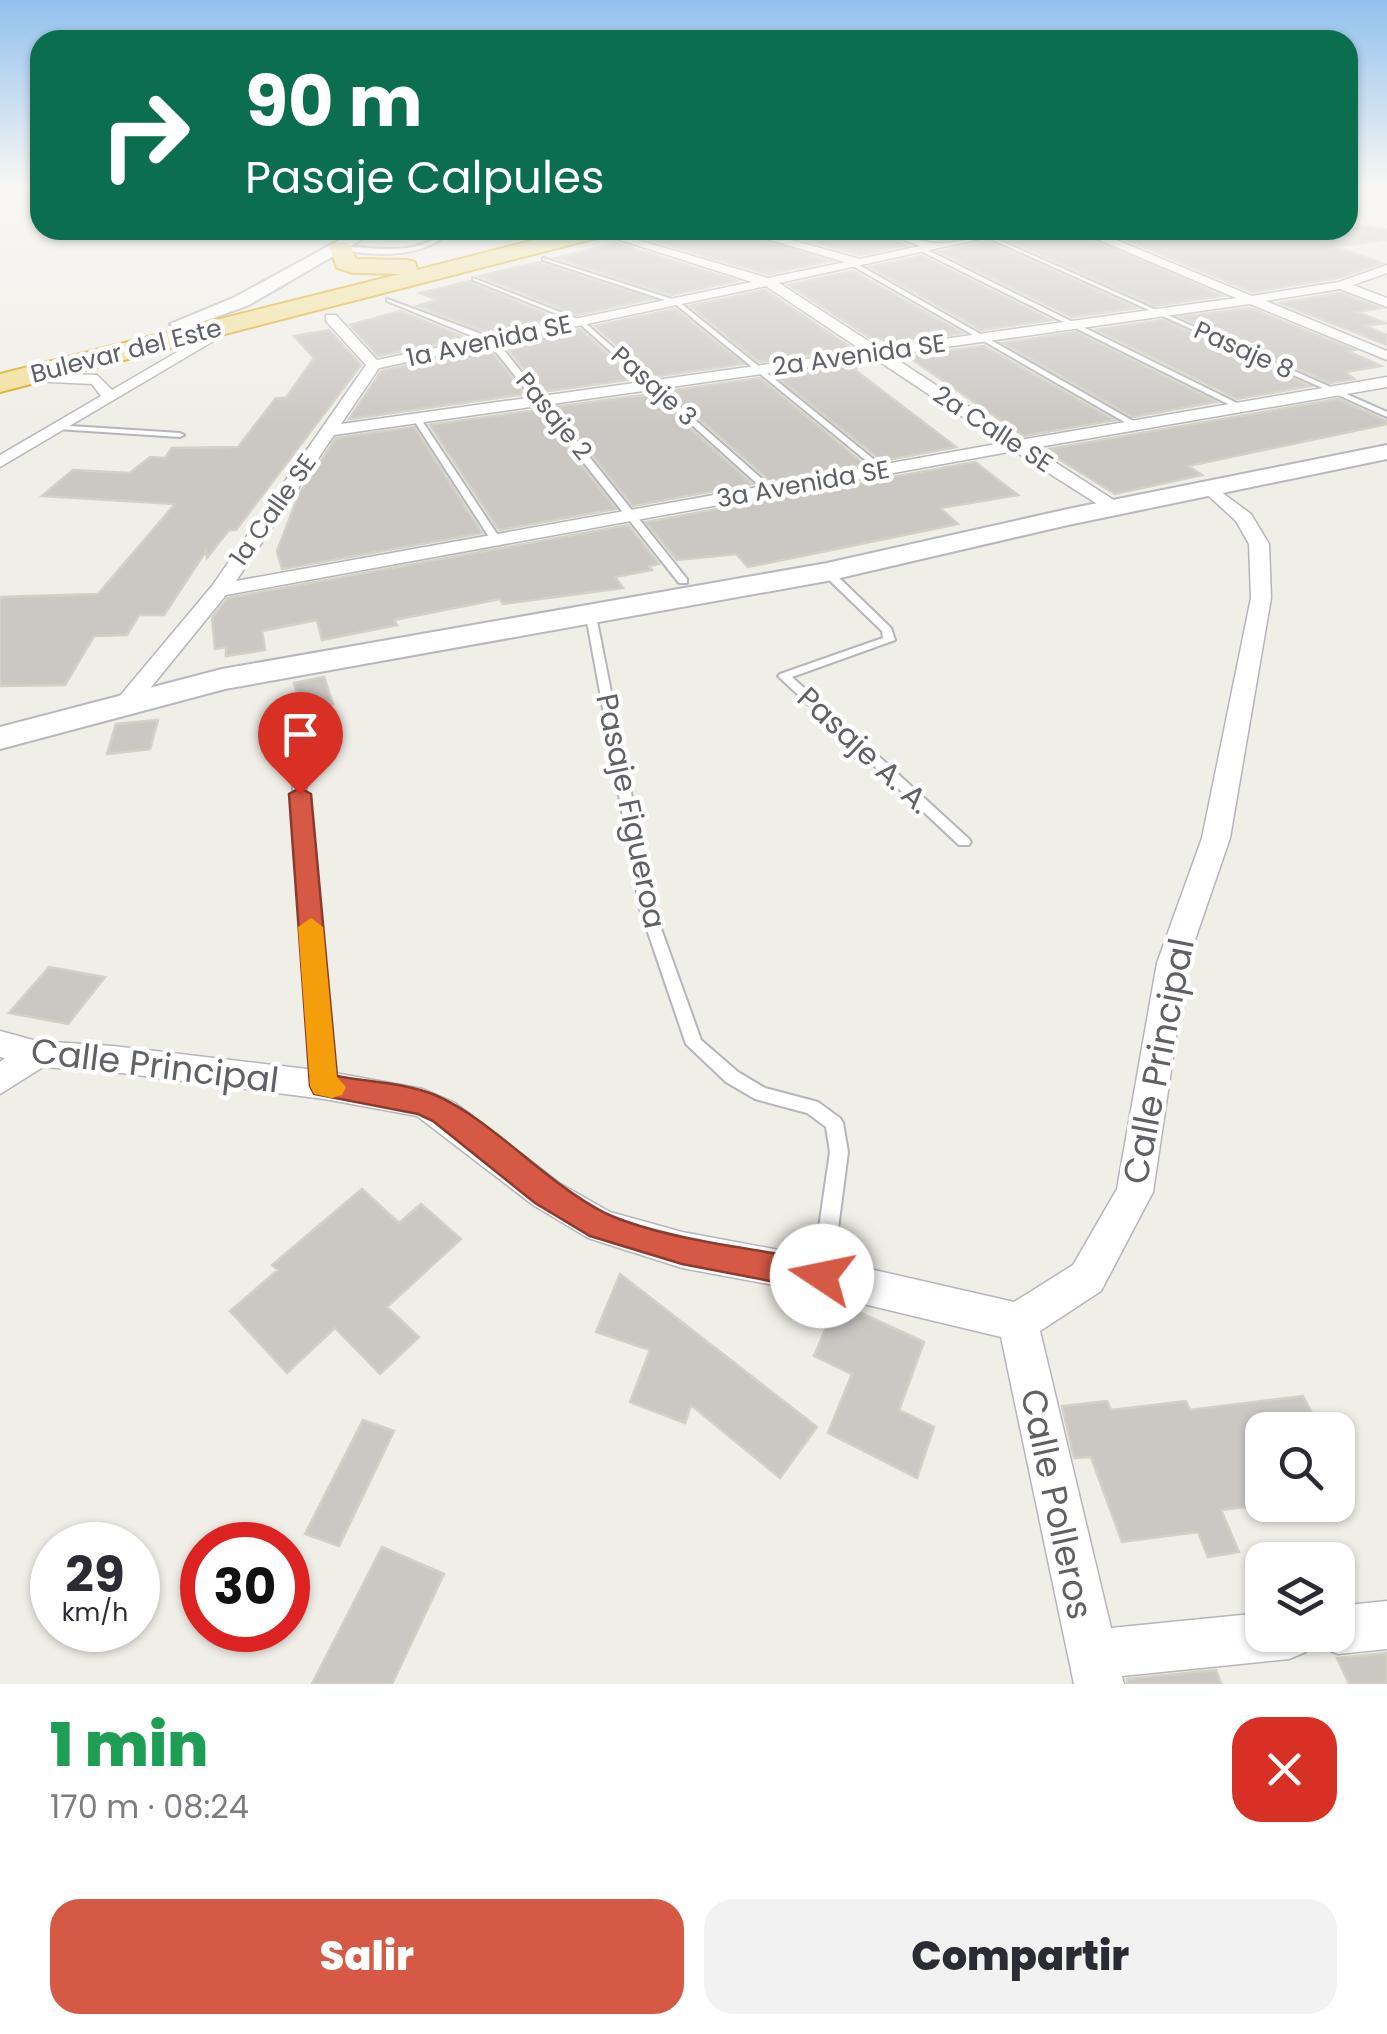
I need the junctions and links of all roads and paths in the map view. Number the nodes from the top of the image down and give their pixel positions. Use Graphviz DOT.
graph roads {
  1 [pos="309,266"];
  2 [pos="325,266"];
  3 [pos="352,266"];
  4 [pos="442,266"];
  5 [pos="442,266"];
  6 [pos="565,266"];
  7 [pos="706,266"];
  8 [pos="852,266"];
  9 [pos="862,266"];
  10 [pos="962,266"];
  11 [pos="1054,266"];
  12 [pos="1167,266"];
  13 [pos="428,269"];
  14 [pos="1387,269"];
  15 [pos="475,279"];
  16 [pos="770,283"];
  17 [pos="1341,285"];
  18 [pos="388,300"];
  19 [pos="1250,300"];
  20 [pos="296,302"];
  21 [pos="676,302"];
  22 [pos="1387,303"];
  23 [pos="1159,313"];
  24 [pos="331,318"];
  25 [pos="236,322"];
  26 [pos="581,322"];
  27 [pos="180,324"];
  28 [pos="1073,325"];
  29 [pos="986,338"];
  30 [pos="492,340"];
  31 [pos="875,353"];
  32 [pos="1387,356"];
  33 [pos="374,365"];
  34 [pos="0,369"];
  35 [pos="760,370"];
  36 [pos="30,376"];
  37 [pos="1387,382"];
  38 [pos="0,383"];
  39 [pos="654,385"];
  40 [pos="1335,392"];
  41 [pos="108,396"];
  42 [pos="543,401"];
  43 [pos="1242,408"];
  44 [pos="1387,414"];
  45 [pos="416,419"];
  46 [pos="1138,426"];
  47 [pos="57,427"];
  48 [pos="328,431"];
  49 [pos="180,435"];
  50 [pos="1018,446"];
  51 [pos="1387,452"];
  52 [pos="0,462"];
  53 [pos="883,470"];
  54 [pos="767,488"];
  55 [pos="1209,488"];
  56 [pos="1113,508"];
  57 [pos="634,514"];
  58 [pos="496,540"];
  59 [pos="828,572"];
  60 [pos="683,580"];
  61 [pos="219,590"];
  62 [pos="591,616"];
  63 [pos="127,702"];
  64 [pos="294,722"];
  65 [pos="0,738"];
  66 [pos="964,842"];
  67 [pos="0,1044"];
  68 [pos="37,1054"];
  69 [pos="0,1080"];
  70 [pos="324,1086"];
  71 [pos="822,1276"];
  72 [pos="1018,1322"];
  73 [pos="1387,1625"];
  74 [pos="1355,1628"];
  75 [pos="1245,1643"];
  76 [pos="1094,1670"];
  1 -- 27 [label="street"];
  2 -- 20 [label="street"];
  3 -- 13 [label="highway"];
  4 -- 13 [label="highway, Bulevar del Este"];
  5 -- 13 [label="highway, Bulevar del Este"];
  6 -- 21 [label="lane"];
  7 -- 16 [label="street, 2a Calle SE"];
  8 -- 16 [label="street, 1a Avenida SE"];
  9 -- 29 [label="lane"];
  10 -- 28 [label="lane"];
  11 -- 23 [label="lane, Pasaje 8"];
  12 -- 19 [label="street"];
  13 -- 20 [label="highway, Bulevar del Este"];
  14 -- 17 [label="street, 2a Avenida SE"];
  15 -- 26 [label="lane, Pasaje 3"];
  16 -- 21 [label="street, 1a Avenida SE"];
  16 -- 31 [label="street, 2a Calle SE"];
  17 -- 19 [label="street, 2a Avenida SE"];
  17 -- 22 [label="street"];
  18 -- 30 [label="lane, Pasaje 2"];
  19 -- 23 [label="street, 2a Avenida SE"];
  19 -- 32 [label="street"];
  20 -- 25 [label="highway, Bulevar del Este"];
  20 -- 27 [label="highway, Bulevar del Este"];
  21 -- 26 [label="street, 1a Avenida SE"];
  21 -- 35 [label="lane"];
  23 -- 28 [label="street, 2a Avenida SE"];
  23 -- 40 [label="lane, Pasaje 8"];
  24 -- 33 [label="street"];
  25 -- 36 [label="highway, Bulevar del Este"];
  25 -- 41 [label="street"];
  26 -- 30 [label="street, 1a Avenida SE"];
  26 -- 39 [label="lane, Pasaje 3"];
  27 -- 34 [label="highway, Bulevar del Este"];
  28 -- 29 [label="street, 2a Avenida SE"];
  28 -- 43 [label="lane"];
  29 -- 31 [label="street, 2a Avenida SE"];
  29 -- 46 [label="lane"];
  30 -- 33 [label="street, 1a Avenida SE"];
  30 -- 42 [label="lane, Pasaje 2"];
  31 -- 35 [label="street, 2a Avenida SE"];
  31 -- 50 [label="street, 2a Calle SE"];
  33 -- 48 [label="street, 1a Calle SE"];
  35 -- 39 [label="street, 2a Avenida SE"];
  35 -- 53 [label="lane"];
  36 -- 38 [label="highway, Bulevar del Este"];
  36 -- 41 [label="street"];
  37 -- 40 [label="street, 3a Avenida SE"];
  39 -- 42 [label="street, 2a Avenida SE"];
  39 -- 54 [label="lane, Pasaje 3"];
  40 -- 43 [label="street, 3a Avenida SE"];
  40 -- 44 [label="lane, Pasaje 8"];
  41 -- 47 [label="street"];
  42 -- 45 [label="street, 2a Avenida SE"];
  42 -- 57 [label="lane, Pasaje 2"];
  43 -- 46 [label="street, 3a Avenida SE"];
  45 -- 48 [label="street, 2a Avenida SE"];
  45 -- 58 [label="lane"];
  46 -- 50 [label="street, 3a Avenida SE"];
  47 -- 49 [label="lane"];
  47 -- 52 [label="street"];
  48 -- 61 [label="street, 1a Calle SE"];
  50 -- 53 [label="street, 3a Avenida SE"];
  50 -- 56 [label="street, 2a Calle SE"];
  51 -- 55 [label="street"];
  53 -- 54 [label="street, 3a Avenida SE"];
  54 -- 57 [label="street, 3a Avenida SE"];
  55 -- 56 [label="street"];
  55 -- 72 [label="street, Calle Principal"];
  56 -- 59 [label="street"];
  57 -- 58 [label="street, 3a Avenida SE"];
  57 -- 60 [label="lane, Pasaje 2"];
  58 -- 61 [label="street, 3a Avenida SE"];
  59 -- 62 [label="street"];
  59 -- 66 [label="lane, Pasaje A. A."];
  61 -- 63 [label="street, 1a Calle SE"];
  62 -- 63 [label="street"];
  62 -- 71 [label="lane, Pasaje Figueroa"];
  63 -- 65 [label="street"];
  64 -- 70 [label="lane"];
  67 -- 68 [label="street, Calle Principal"];
  68 -- 69 [label="street"];
  68 -- 70 [label="street, Calle Principal"];
  70 -- 71 [label="street, Calle Principal"];
  71 -- 72 [label="street, Calle Principal"];
  72 -- 76 [label="street, Calle Polleros"];
  73 -- 74 [label="street"];
  75 -- 76 [label="street"];
}
